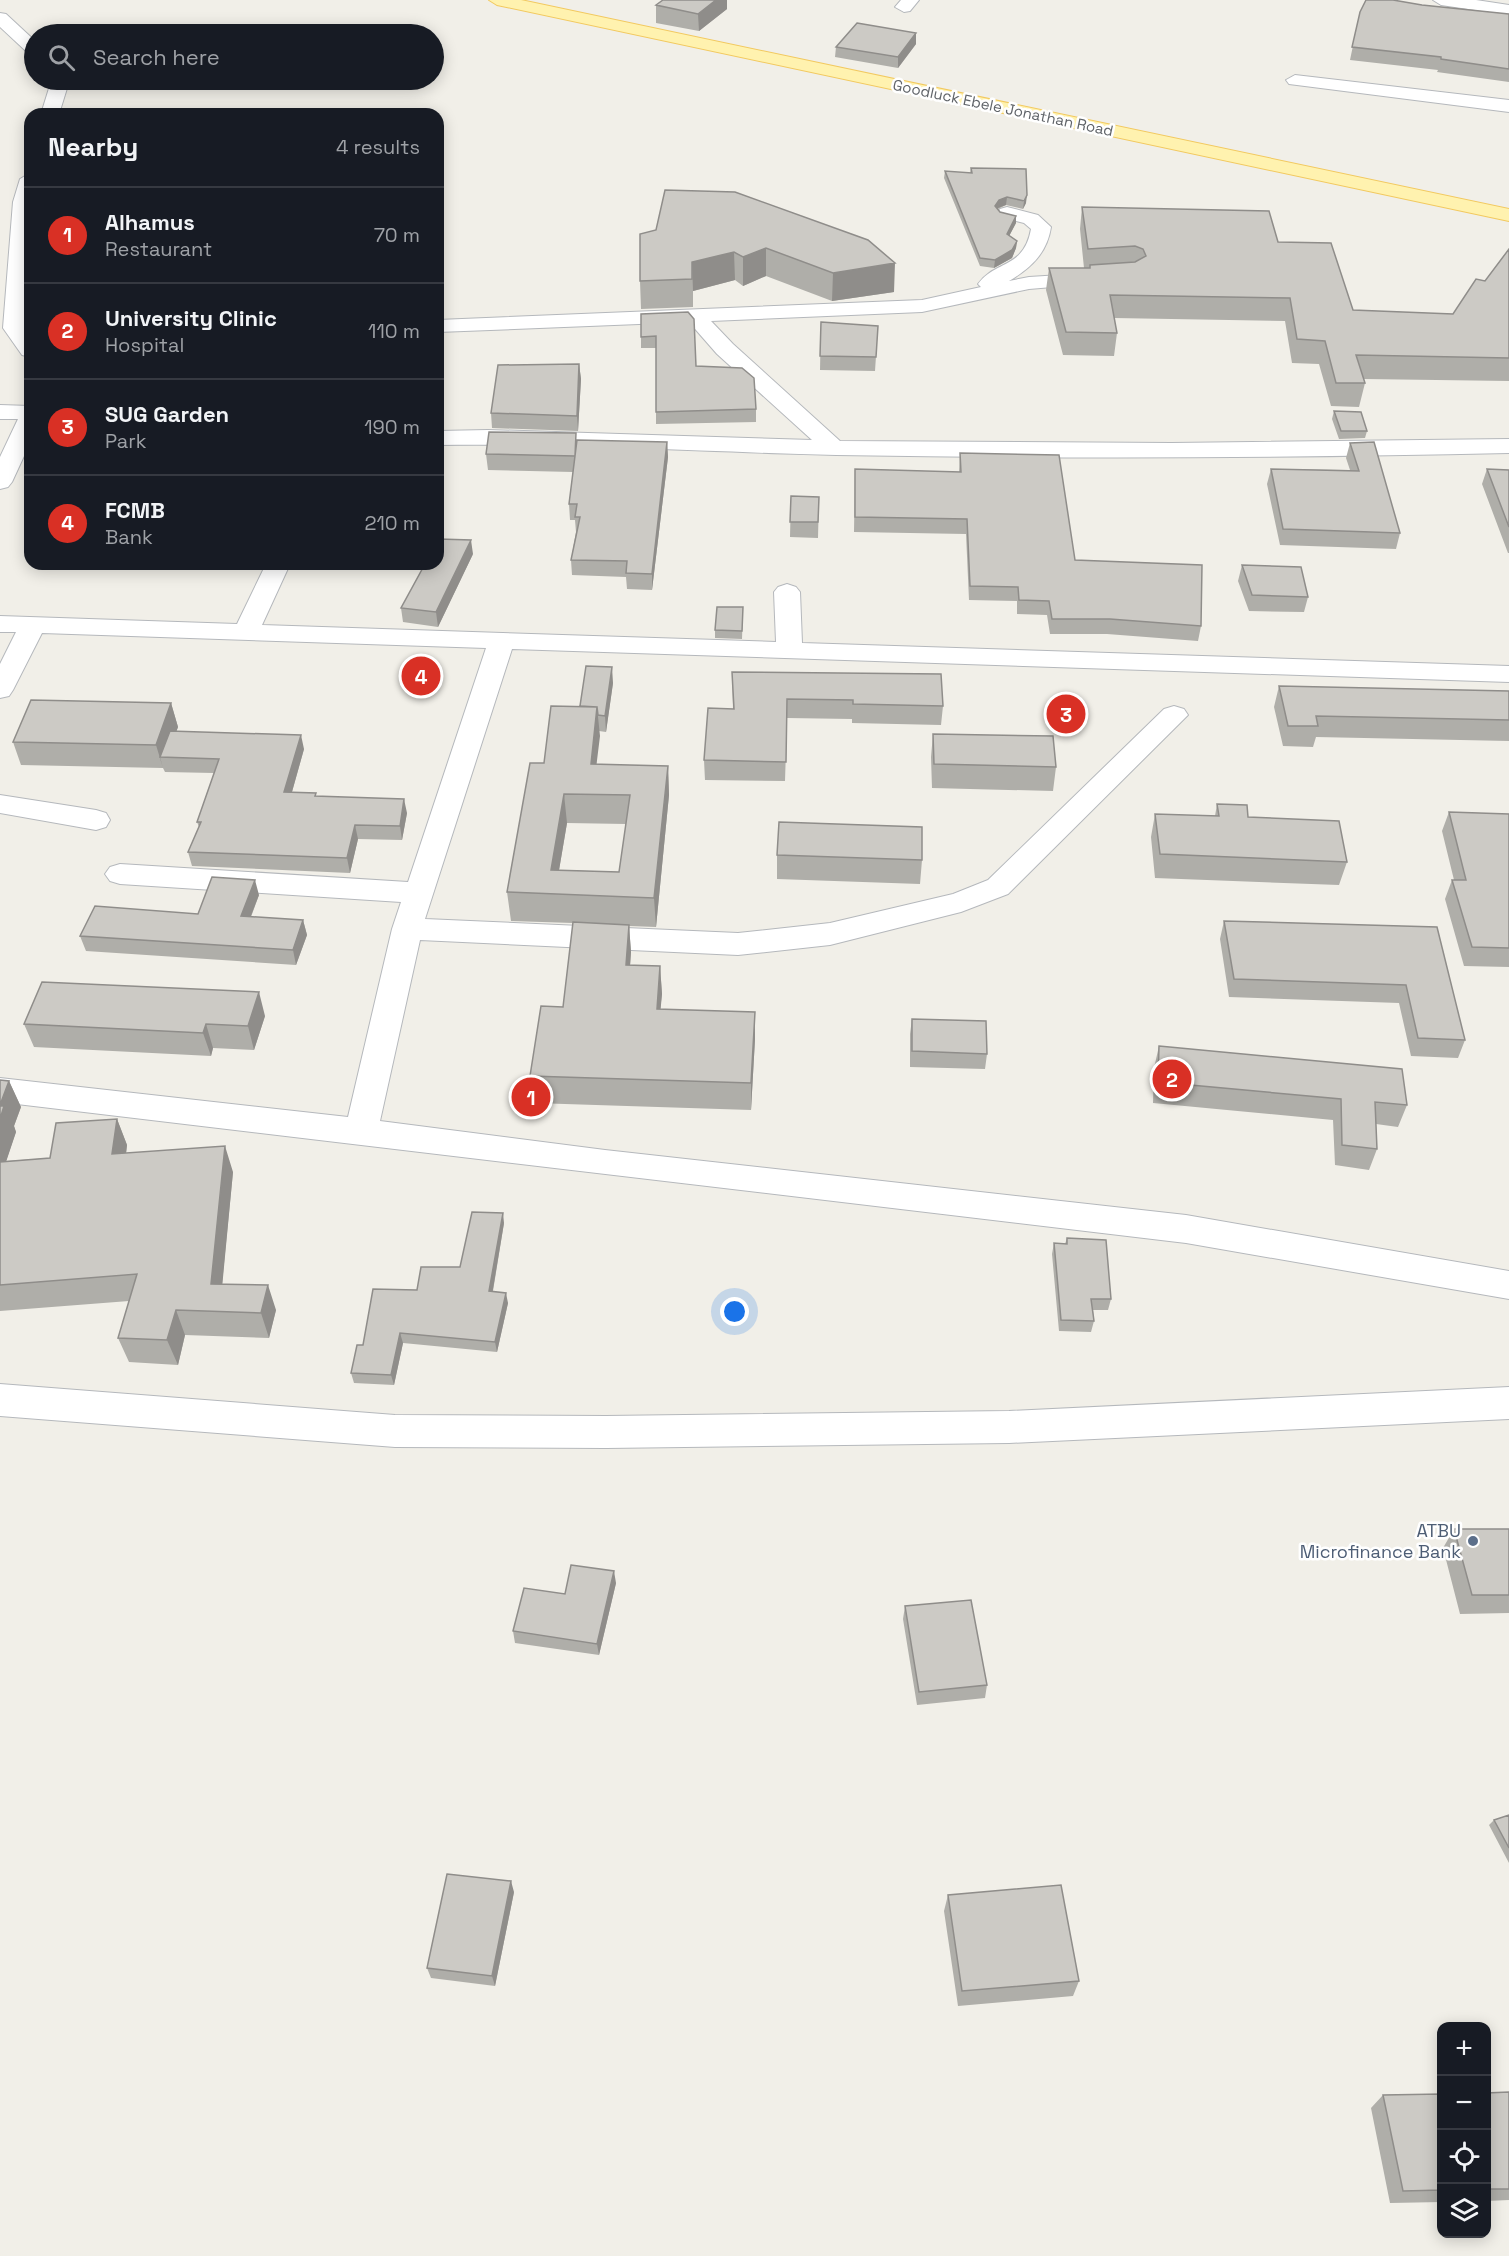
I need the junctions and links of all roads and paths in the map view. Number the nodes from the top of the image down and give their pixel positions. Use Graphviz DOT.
graph roads {
  1 [pos="497,0"];
  2 [pos="1441,0"];
  3 [pos="1509,10"];
  4 [pos="0,18"];
  5 [pos="24,40"];
  6 [pos="1295,80"];
  7 [pos="57,90"];
  8 [pos="1509,106"];
  9 [pos="52,108"];
  10 [pos="24,199"];
  11 [pos="0,201"];
  12 [pos="23,202"];
  13 [pos="1007,213"];
  14 [pos="1509,215"];
  15 [pos="1109,278"];
  16 [pos="974,293"];
  17 [pos="696,316"];
  18 [pos="444,326"];
  19 [pos="24,342"];
  20 [pos="0,412"];
  21 [pos="24,413"];
  22 [pos="24,431"];
  23 [pos="444,438"];
  24 [pos="1509,446"];
  25 [pos="834,448"];
  26 [pos="0,482"];
  27 [pos="275,570"];
  28 [pos="787,592"];
  29 [pos="0,624"];
  30 [pos="33,625"];
  31 [pos="246,632"];
  32 [pos="501,642"];
  33 [pos="789,651"];
  34 [pos="1509,674"];
  35 [pos="0,690"];
  36 [pos="1174,714"];
  37 [pos="0,804"];
  38 [pos="96,820"];
  39 [pos="120,874"];
  40 [pos="419,893"];
  41 [pos="407,929"];
  42 [pos="0,1090"];
  43 [pos="361,1131"];
  44 [pos="1509,1286"];
  45 [pos="0,1400"];
  46 [pos="1509,1403"];
  1 -- 14 [label="main road, Goodluck Ebele Jonathan Road"];
  2 -- 3 [label="street"];
  4 -- 5 [label="street"];
  6 -- 8 [label="street"];
  7 -- 9 [label="street"];
  10 -- 12 [label="street"];
  11 -- 12 [label="street"];
  12 -- 19 [label="street"];
  13 -- 16 [label="street"];
  15 -- 16 [label="street"];
  16 -- 17 [label="street"];
  17 -- 18 [label="street"];
  17 -- 25 [label="street"];
  20 -- 21 [label="street"];
  22 -- 26 [label="street"];
  23 -- 25 [label="street"];
  24 -- 25 [label="street"];
  27 -- 31 [label="street"];
  28 -- 33 [label="street"];
  29 -- 30 [label="street"];
  30 -- 31 [label="street"];
  30 -- 35 [label="street"];
  31 -- 32 [label="street"];
  32 -- 33 [label="street"];
  32 -- 40 [label="street"];
  33 -- 34 [label="street"];
  36 -- 41 [label="street"];
  37 -- 38 [label="street"];
  39 -- 40 [label="street"];
  40 -- 41 [label="street"];
  41 -- 43 [label="street"];
  42 -- 43 [label="street"];
  43 -- 44 [label="street"];
  45 -- 46 [label="street"];
}
